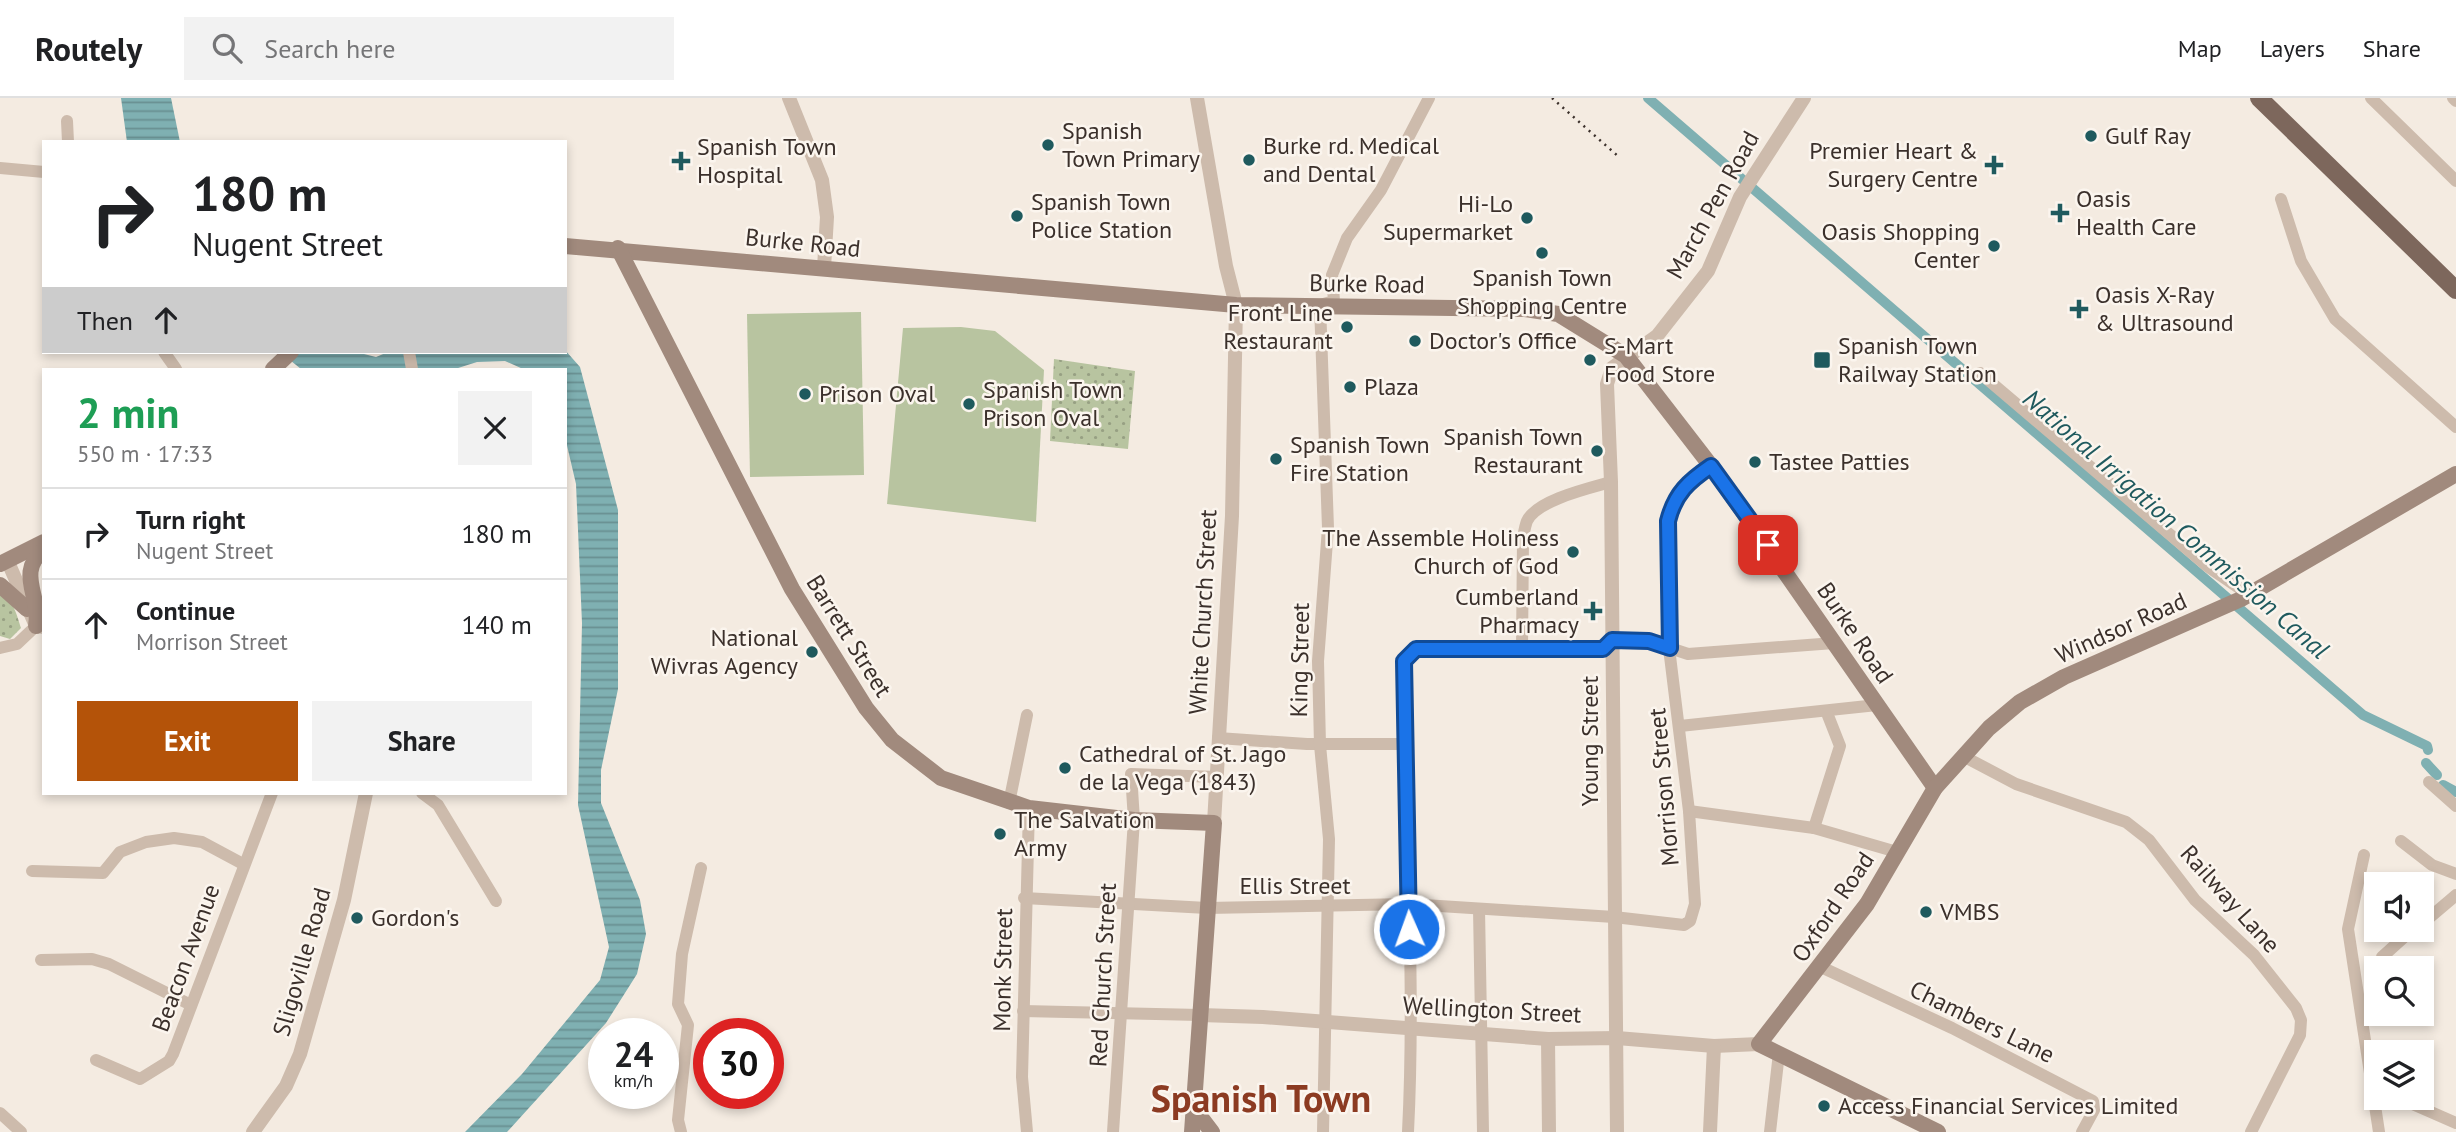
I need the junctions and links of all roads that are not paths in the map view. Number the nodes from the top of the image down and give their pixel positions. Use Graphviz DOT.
graph roads {
  1 [pos="789,98"];
  2 [pos="1197,98"];
  3 [pos="1429,98"];
  4 [pos="1804,98"];
  5 [pos="2259,98"];
  6 [pos="2371,98"];
  7 [pos="67,121"];
  8 [pos="68,140"];
  9 [pos="0,168"];
  10 [pos="42,172"];
  11 [pos="2456,181"];
  12 [pos="2281,199"];
  13 [pos="567,246"];
  14 [pos="618,248"];
  15 [pos="824,268"];
  16 [pos="2456,290"];
  17 [pos="1236,305"];
  18 [pos="1320,305"];
  19 [pos="289,354"];
  20 [pos="1626,356"];
  21 [pos="274,368"];
  22 [pos="1980,373"];
  23 [pos="2456,427"];
  24 [pos="1711,466"];
  25 [pos="2456,474"];
  26 [pos="1611,482"];
  27 [pos="42,542"];
  28 [pos="42,552"];
  29 [pos="4,563"];
  30 [pos="0,585"];
  31 [pos="2245,596"];
  32 [pos="27,609"];
  33 [pos="40,627"];
  34 [pos="1612,640"];
  35 [pos="1834,643"];
  36 [pos="0,648"];
  37 [pos="1670,648"];
  38 [pos="1522,649"];
  39 [pos="1877,705"];
  40 [pos="1828,713"];
  41 [pos="1027,715"];
  42 [pos="1680,726"];
  43 [pos="1218,738"];
  44 [pos="1404,744"];
  45 [pos="1320,745"];
  46 [pos="1963,756"];
  47 [pos="1217,777"];
  48 [pos="2429,782"];
  49 [pos="1935,788"];
  50 [pos="271,795"];
  51 [pos="366,795"];
  52 [pos="425,795"];
  53 [pos="1009,803"];
  54 [pos="2456,806"];
  55 [pos="1028,808"];
  56 [pos="1689,811"];
  57 [pos="1134,820"];
  58 [pos="1214,823"];
  59 [pos="1814,828"];
  60 [pos="2400,841"];
  61 [pos="1897,852"];
  62 [pos="2364,855"];
  63 [pos="243,864"];
  64 [pos="701,869"];
  65 [pos="32,871"];
  66 [pos="2456,874"];
  67 [pos="2456,895"];
  68 [pos="1024,898"];
  69 [pos="496,901"];
  70 [pos="1128,903"];
  71 [pos="1408,904"];
  72 [pos="1326,907"];
  73 [pos="1207,908"];
  74 [pos="1479,909"];
  75 [pos="2434,913"];
  76 [pos="1614,917"];
  77 [pos="1690,921"];
  78 [pos="2399,942"];
  79 [pos="2383,956"];
  80 [pos="41,960"];
  81 [pos="1821,967"];
  82 [pos="191,1006"];
  83 [pos="1023,1011"];
  84 [pos="1122,1013"];
  85 [pos="1200,1015"];
  86 [pos="1325,1021"];
  87 [pos="1413,1029"];
  88 [pos="1482,1034"];
  89 [pos="1548,1038"];
  90 [pos="1617,1038"];
  91 [pos="2368,1040"];
  92 [pos="1759,1044"];
  93 [pos="1714,1046"];
  94 [pos="1779,1053"];
  95 [pos="96,1060"];
  96 [pos="1193,1107"];
  97 [pos="2378,1110"];
  98 [pos="2426,1110"];
  99 [pos="0,1113"];
  100 [pos="2456,1123"];
  101 [pos="1912,1126"];
  102 [pos="21,1132"];
  103 [pos="253,1132"];
  104 [pos="681,1132"];
  105 [pos="1027,1132"];
  106 [pos="1113,1132"];
  107 [pos="1192,1132"];
  108 [pos="1212,1132"];
  109 [pos="1323,1132"];
  110 [pos="1408,1132"];
  111 [pos="1483,1132"];
  112 [pos="1549,1132"];
  113 [pos="1617,1132"];
  114 [pos="1710,1132"];
  115 [pos="1770,1132"];
  116 [pos="1938,1132"];
  117 [pos="2082,1132"];
  118 [pos="2251,1132"];
  119 [pos="2379,1132"];
  1 -- 15 [label="street"];
  2 -- 17 [label="street, White Church Street"];
  3 -- 18 [label="street, King Street"];
  4 -- 20 [label="street, March Pen Road"];
  5 -- 16 [label="main road"];
  6 -- 11 [label="street"];
  7 -- 8 [label="street"];
  9 -- 10 [label="street"];
  12 -- 23 [label="street"];
  13 -- 14 [label="main road, Burke Road"];
  14 -- 15 [label="main road, Burke Road"];
  14 -- 53 [label="main road, Barrett Street"];
  15 -- 17 [label="main road, Burke Road"];
  17 -- 18 [label="main road, Burke Road"];
  17 -- 43 [label="street, White Church Street"];
  18 -- 20 [label="main road, Burke Road"];
  18 -- 45 [label="street, King Street"];
  19 -- 21 [label="main road"];
  20 -- 24 [label="main road, Burke Road"];
  20 -- 26 [label="street, Young Street"];
  22 -- 31 [label="street"];
  24 -- 35 [label="main road, Burke Road"];
  24 -- 37 [label="street, Morrison Street"];
  25 -- 31 [label="main road, Windsor Road"];
  26 -- 34 [label="street, Young Street"];
  26 -- 38 [label="street"];
  27 -- 29 [label="main road"];
  28 -- 33 [label="main road"];
  29 -- 32 [label="street"];
  30 -- 32 [label="main road"];
  31 -- 46 [label="main road, Windsor Road"];
  32 -- 33 [label="street"];
  33 -- 36 [label="street"];
  34 -- 37 [label="street"];
  34 -- 38 [label="street"];
  34 -- 76 [label="street, Young Street"];
  35 -- 37 [label="street"];
  35 -- 39 [label="main road, Burke Road"];
  37 -- 42 [label="street, Morrison Street"];
  38 -- 44 [label="street"];
  39 -- 40 [label="street"];
  39 -- 49 [label="main road, Burke Road"];
  40 -- 42 [label="street"];
  40 -- 59 [label="street"];
  41 -- 53 [label="street"];
  42 -- 56 [label="street, Morrison Street"];
  43 -- 45 [label="street"];
  43 -- 47 [label="street, White Church Street"];
  44 -- 45 [label="street"];
  44 -- 71 [label="street"];
  45 -- 72 [label="street, King Street"];
  46 -- 49 [label="main road, Windsor Road"];
  46 -- 118 [label="street, Railway Lane"];
  47 -- 57 [label="street, Red Church Street"];
  47 -- 58 [label="street, White Church Street"];
  48 -- 54 [label="street"];
  49 -- 61 [label="main road, Oxford Road"];
  50 -- 63 [label="street, Beacon Avenue"];
  51 -- 103 [label="street, Sligoville Road"];
  52 -- 69 [label="street"];
  53 -- 55 [label="main road, Barrett Street"];
  55 -- 57 [label="main road, Barrett Street"];
  55 -- 68 [label="street, Monk Street"];
  56 -- 59 [label="street"];
  56 -- 77 [label="street, Morrison Street"];
  57 -- 58 [label="main road, Barrett Street"];
  57 -- 70 [label="street, Red Church Street"];
  58 -- 73 [label="main road, White Church Street"];
  59 -- 61 [label="street"];
  60 -- 66 [label="street"];
  61 -- 81 [label="main road, Oxford Road"];
  62 -- 91 [label="street"];
  63 -- 65 [label="street"];
  63 -- 82 [label="street, Beacon Avenue"];
  64 -- 104 [label="street"];
  67 -- 75 [label="street"];
  68 -- 70 [label="street, Ellis Street"];
  68 -- 83 [label="street, Monk Street"];
  70 -- 73 [label="street, Ellis Street"];
  70 -- 84 [label="street, Red Church Street"];
  71 -- 72 [label="street, Ellis Street"];
  71 -- 74 [label="street, Ellis Street"];
  71 -- 87 [label="street"];
  72 -- 73 [label="street, Ellis Street"];
  72 -- 86 [label="street, King Street"];
  73 -- 85 [label="main road, White Church Street"];
  74 -- 76 [label="street, Ellis Street"];
  74 -- 88 [label="street"];
  76 -- 77 [label="street, Ellis Street"];
  76 -- 90 [label="street, Young Street"];
  78 -- 79 [label="street"];
  80 -- 82 [label="street"];
  81 -- 92 [label="main road, Oxford Road"];
  81 -- 117 [label="street, Chambers Lane"];
  82 -- 95 [label="street, Beacon Avenue"];
  83 -- 84 [label="street, Wellington Street"];
  83 -- 105 [label="street, Monk Street"];
  84 -- 85 [label="street, Wellington Street"];
  84 -- 106 [label="street, Red Church Street"];
  85 -- 86 [label="street, Wellington Street"];
  85 -- 96 [label="main road, White Church Street"];
  86 -- 87 [label="street, Wellington Street"];
  86 -- 109 [label="street, King Street"];
  87 -- 88 [label="street, Wellington Street"];
  87 -- 110 [label="street"];
  88 -- 89 [label="street, Wellington Street"];
  88 -- 111 [label="street"];
  89 -- 90 [label="street, Wellington Street"];
  89 -- 112 [label="street"];
  90 -- 93 [label="street, Wellington Street"];
  90 -- 113 [label="street, Young Street"];
  92 -- 93 [label="street, Wellington Street"];
  92 -- 94 [label="main road, Wellington Street"];
  93 -- 114 [label="street"];
  94 -- 101 [label="main road, Wellington Street"];
  94 -- 115 [label="street"];
  96 -- 107 [label="main road, White Church Street"];
  96 -- 108 [label="main road"];
  97 -- 119 [label="street"];
  98 -- 100 [label="street"];
  99 -- 102 [label="street"];
  101 -- 116 [label="main road, Wellington Street"];
}
